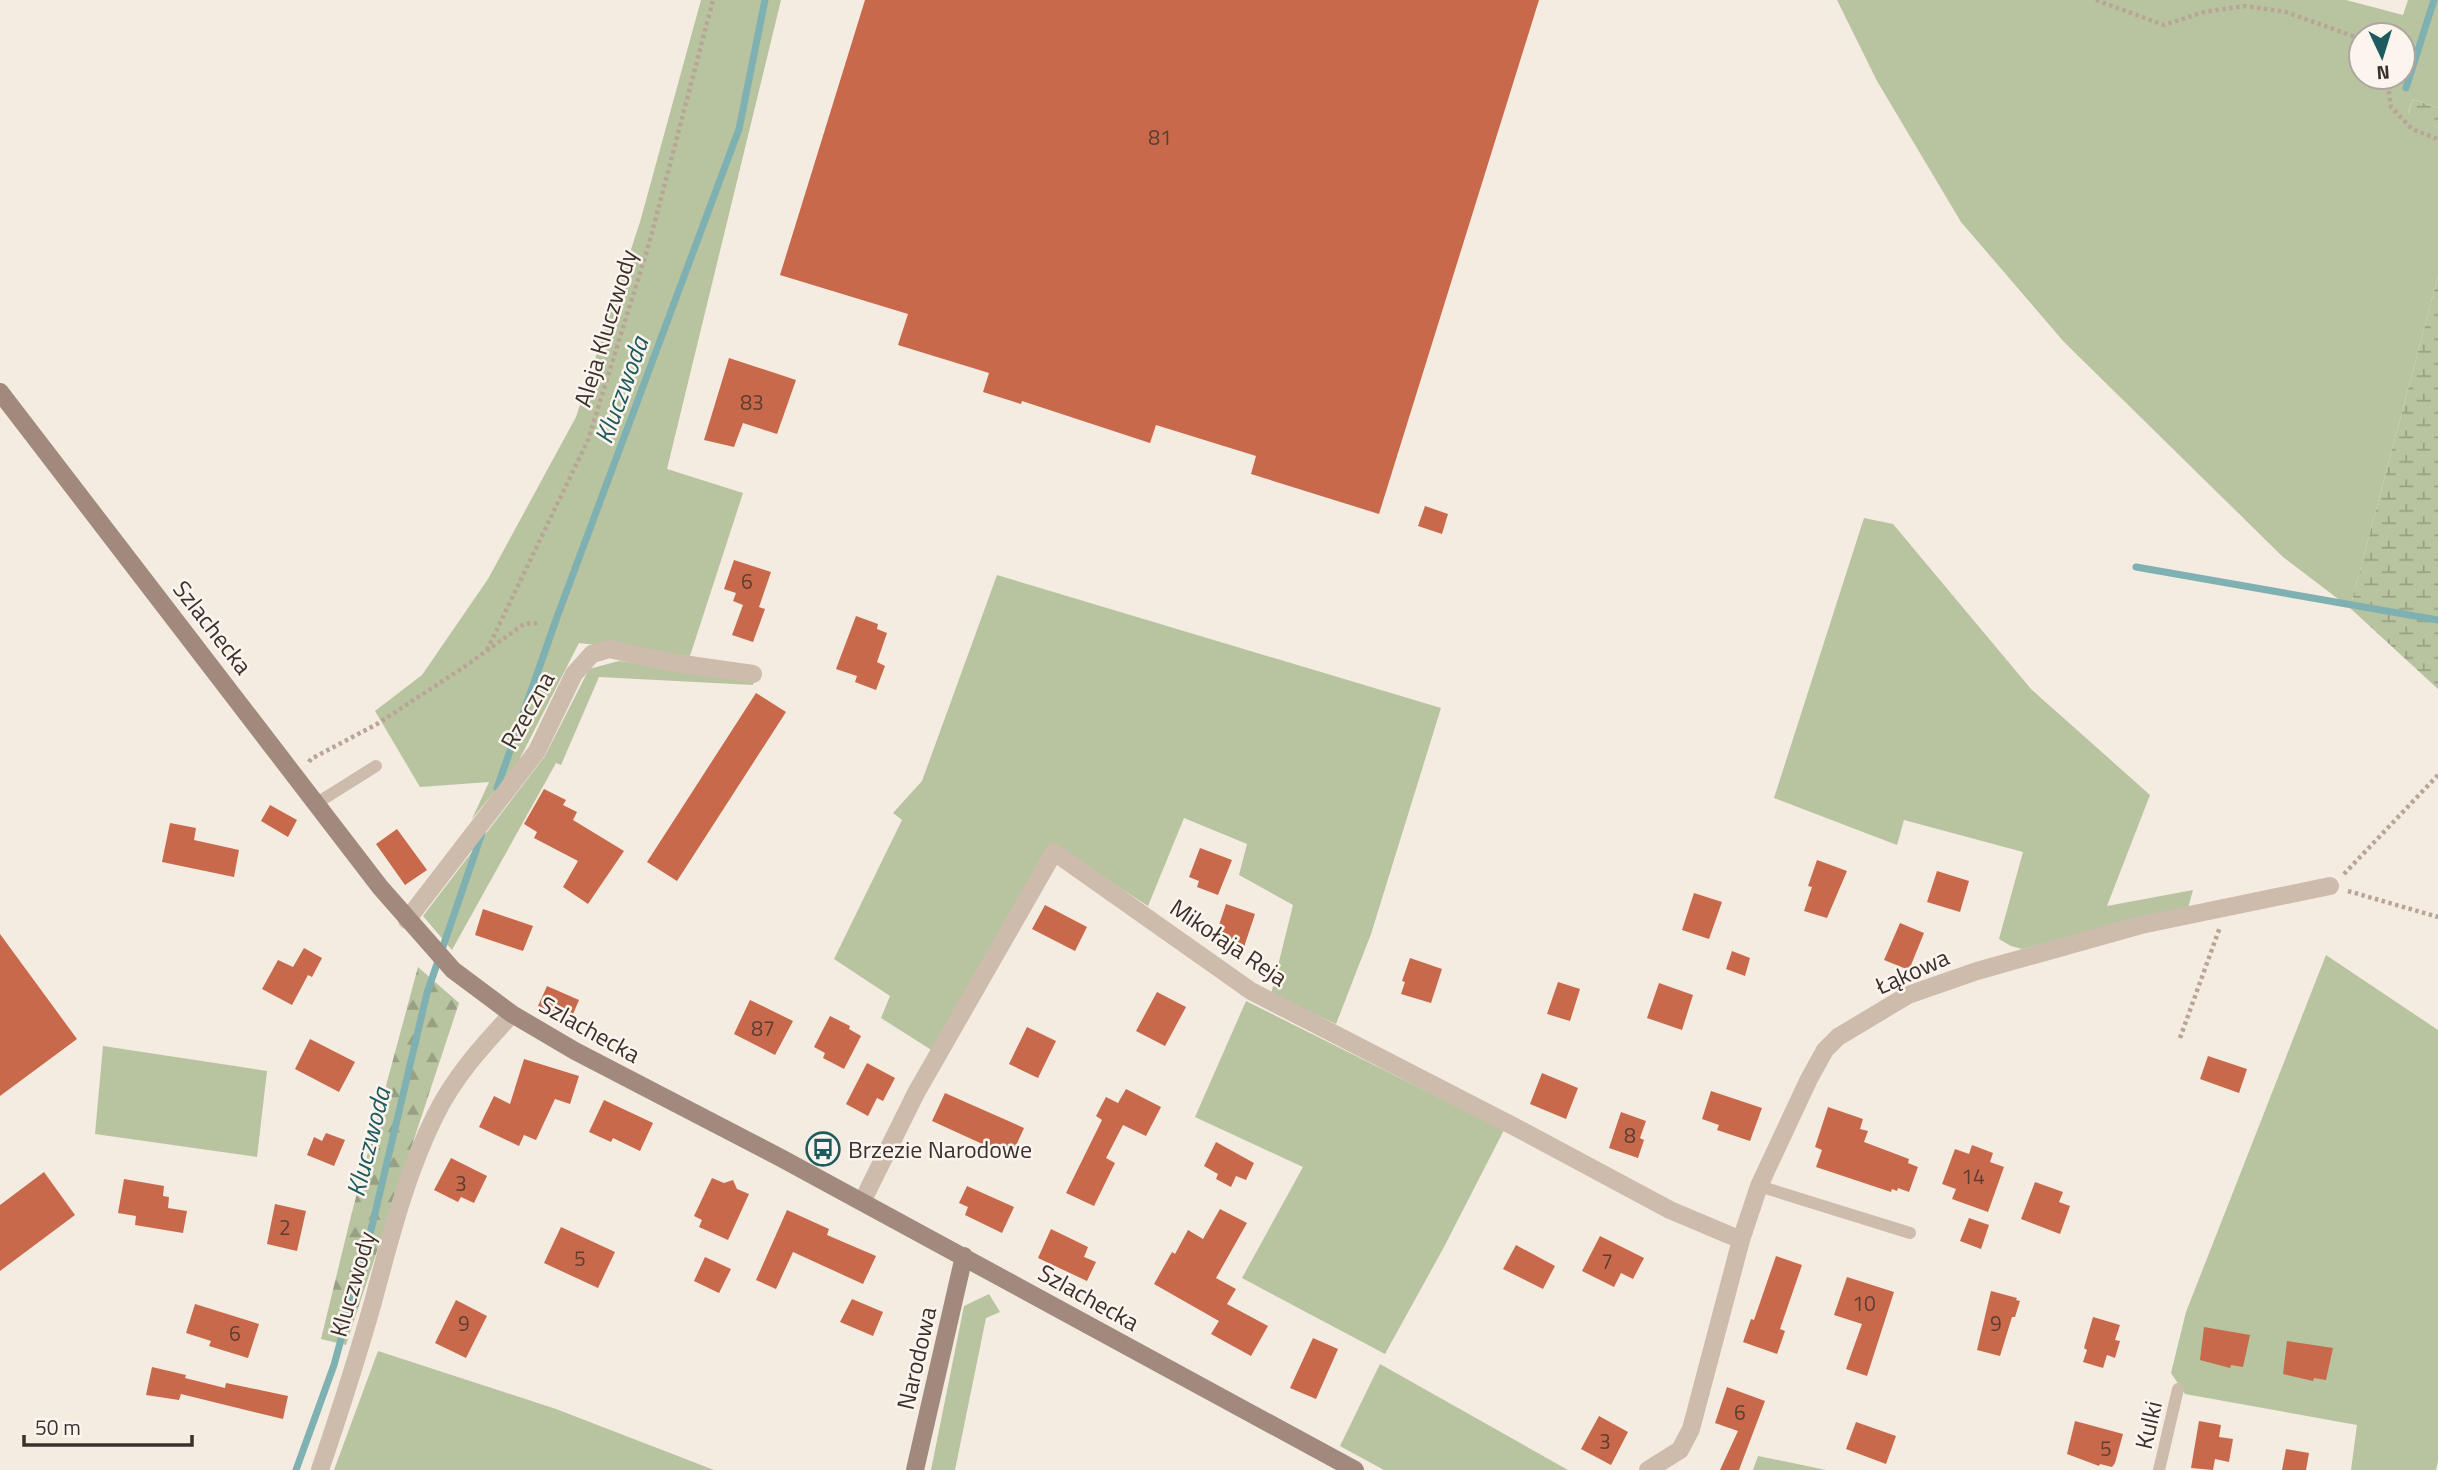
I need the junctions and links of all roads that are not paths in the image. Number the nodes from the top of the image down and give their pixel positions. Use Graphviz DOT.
graph roads {
  1 [pos="0,392"];
  2 [pos="753,674"];
  3 [pos="376,766"];
  4 [pos="317,803"];
  5 [pos="2330,886"];
  6 [pos="413,926"];
  7 [pos="512,1014"];
  8 [pos="1759,1186"];
  9 [pos="862,1202"];
  10 [pos="1910,1233"];
  11 [pos="1741,1240"];
  12 [pos="964,1256"];
  13 [pos="2178,1389"];
  14 [pos="320,1470"];
  15 [pos="915,1470"];
  16 [pos="1355,1470"];
  17 [pos="1648,1470"];
  18 [pos="2159,1470"];
  1 -- 4 [label="street, Szlachecka"];
  2 -- 6 [label="street, Rzeczna"];
  3 -- 4 [label="lane"];
  4 -- 6 [label="street, Szlachecka"];
  5 -- 8 [label="street, Łąkowa"];
  6 -- 7 [label="street, Szlachecka"];
  7 -- 9 [label="street, Szlachecka"];
  7 -- 14 [label="street, Kluczwody"];
  8 -- 10 [label="lane"];
  8 -- 11 [label="street, Łąkowa"];
  9 -- 11 [label="street, Mikołaja Reja"];
  9 -- 12 [label="street, Szlachecka"];
  11 -- 17 [label="street, Łąkowa"];
  12 -- 15 [label="street, Narodowa"];
  12 -- 16 [label="street, Szlachecka"];
  13 -- 18 [label="lane, Kulki"];
}
